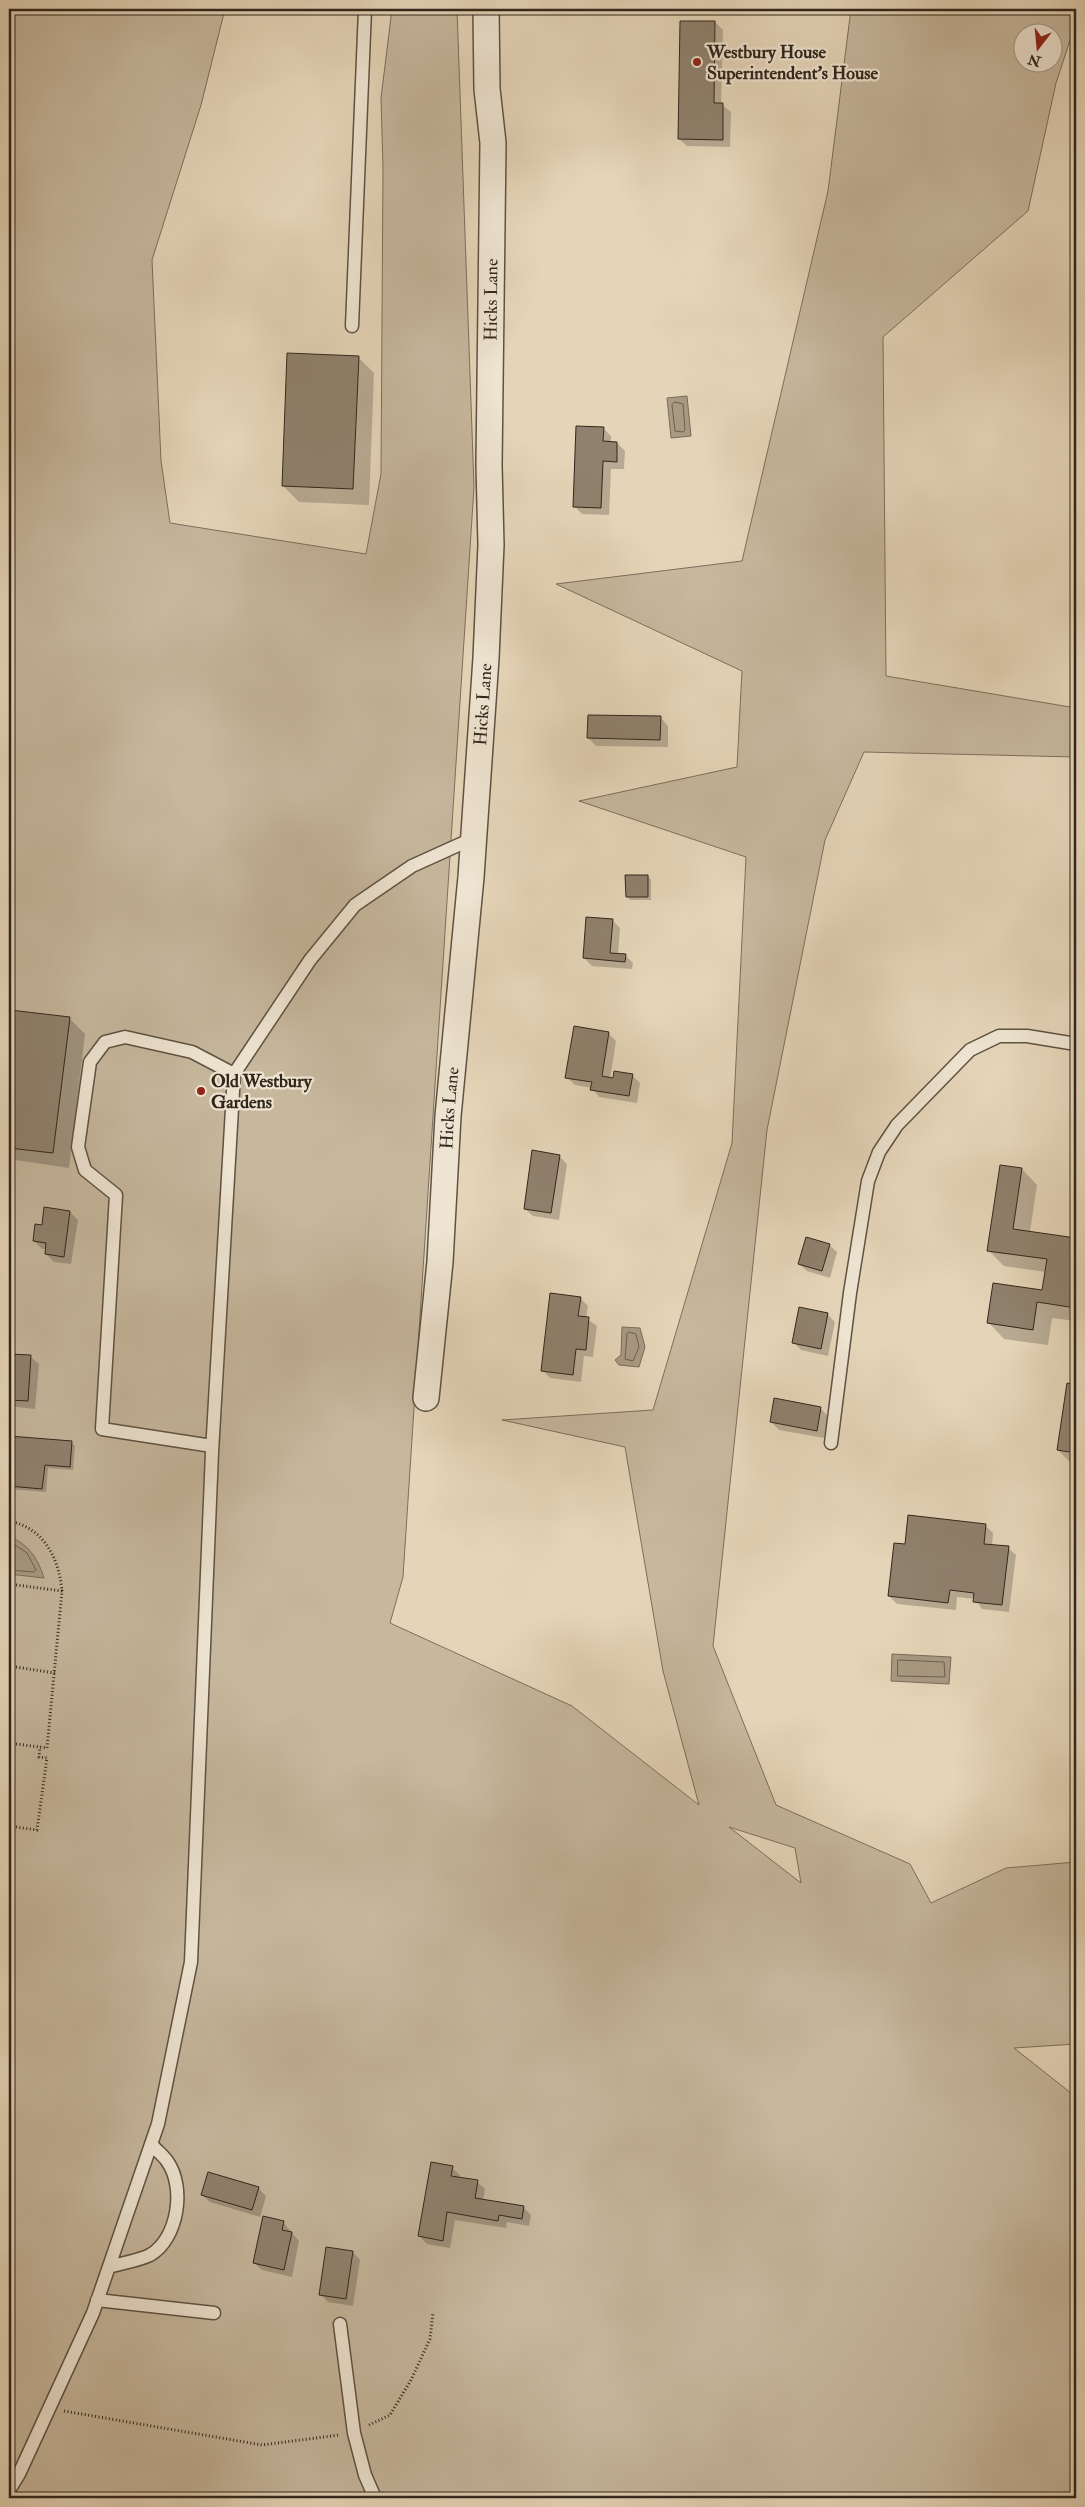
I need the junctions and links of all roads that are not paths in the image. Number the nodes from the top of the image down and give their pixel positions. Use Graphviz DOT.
graph roads {
  1 [pos="365,9"];
  2 [pos="486,9"];
  3 [pos="352,326"];
  4 [pos="474,838"];
  5 [pos="1076,1044"];
  6 [pos="234,1074"];
  7 [pos="426,1398"];
  8 [pos="831,1443"];
  9 [pos="212,1446"];
  10 [pos="151,2144"];
  11 [pos="109,2267"];
  12 [pos="97,2300"];
  13 [pos="214,2313"];
  14 [pos="340,2324"];
  15 [pos="9,2490"];
  16 [pos="375,2498"];
  1 -- 3 [label="lane"];
  2 -- 4 [label="street, Hicks Lane"];
  4 -- 6 [label="lane"];
  4 -- 7 [label="street, Hicks Lane"];
  5 -- 8 [label="lane"];
  6 -- 9 [label="lane"];
  6 -- 9 [label="lane"];
  9 -- 10 [label="lane"];
  10 -- 11 [label="lane"];
  10 -- 11 [label="lane"];
  11 -- 12 [label="lane"];
  12 -- 13 [label="lane"];
  12 -- 15 [label="lane"];
  14 -- 16 [label="lane"];
}
